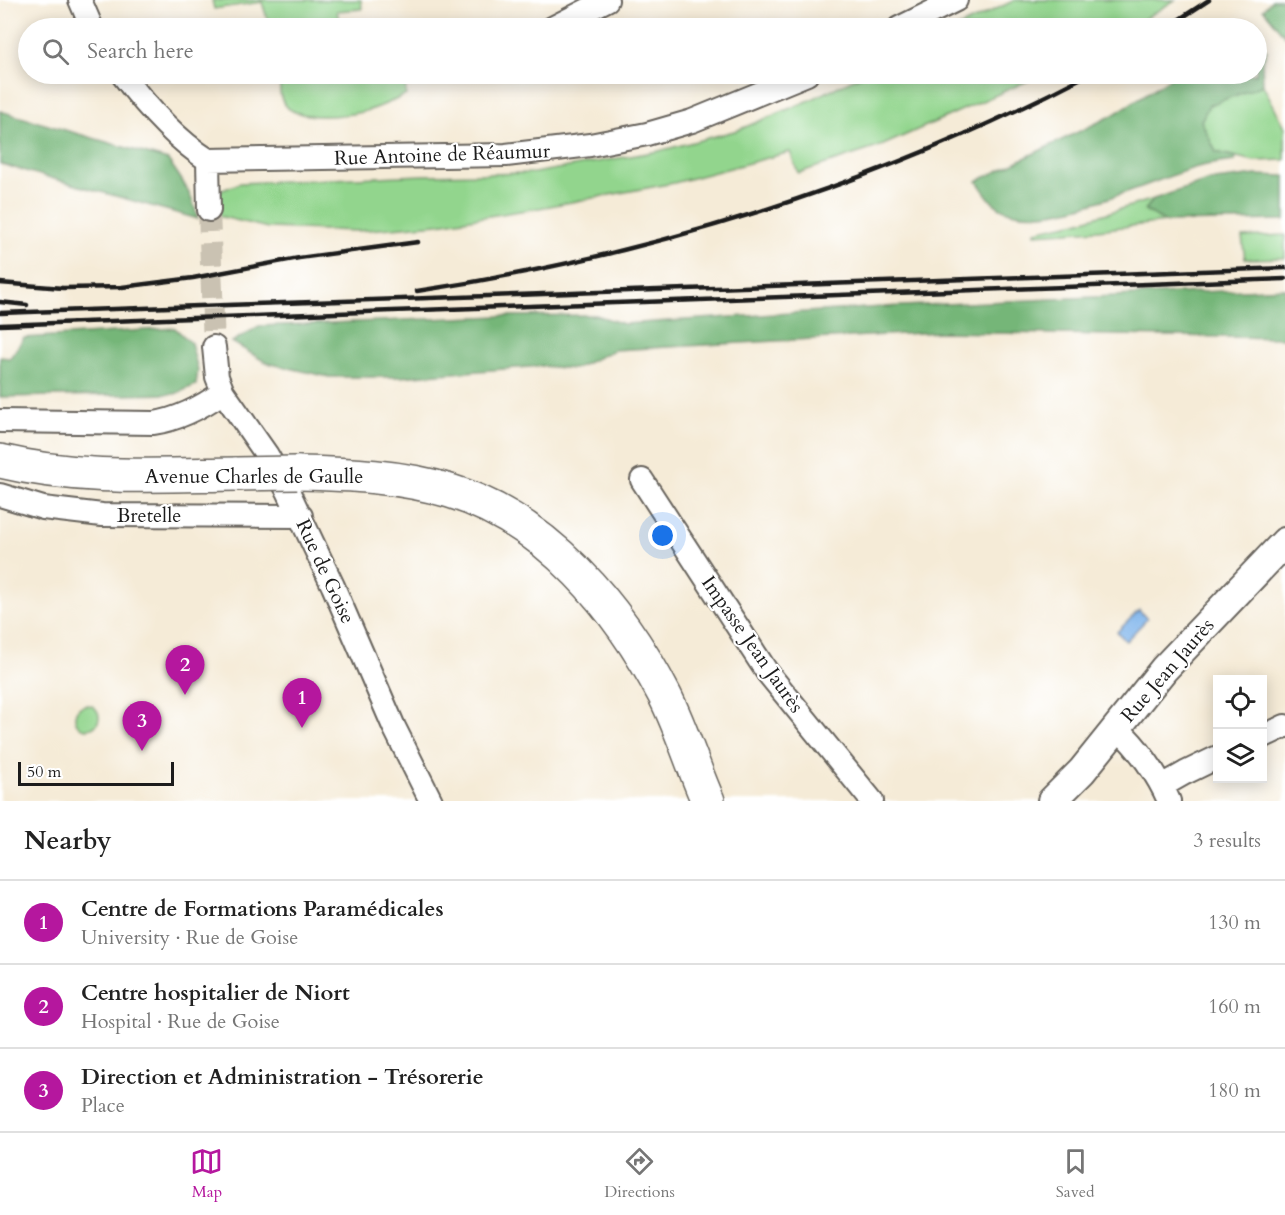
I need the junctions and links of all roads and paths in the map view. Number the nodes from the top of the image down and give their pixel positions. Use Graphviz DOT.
graph roads {
  1 [pos="80,0"];
  2 [pos="956,0"];
  3 [pos="602,1"];
  4 [pos="88,18"];
  5 [pos="571,18"];
  6 [pos="919,18"];
  7 [pos="131,84"];
  8 [pos="782,84"];
  9 [pos="208,160"];
  10 [pos="209,210"];
  11 [pos="214,347"];
  12 [pos="223,392"];
  13 [pos="0,421"];
  14 [pos="0,461"];
  15 [pos="642,480"];
  16 [pos="0,495"];
  17 [pos="301,516"];
  18 [pos="1285,542"];
  19 [pos="1285,572"];
  20 [pos="1255,573"];
  21 [pos="1285,726"];
  22 [pos="1117,728"];
  23 [pos="1267,735"];
  24 [pos="1213,760"];
  25 [pos="1166,794"];
  26 [pos="431,801"];
  27 [pos="708,801"];
  28 [pos="872,801"];
  29 [pos="1052,801"];
  1 -- 4 [label="street"];
  2 -- 6 [label="street"];
  3 -- 5 [label="street"];
  7 -- 9 [label="street"];
  8 -- 9 [label="street, Rue Antoine de Réaumur"];
  9 -- 10 [label="street"];
  11 -- 12 [label="street, Rue de Goise"];
  12 -- 13 [label="street"];
  12 -- 17 [label="street, Rue de Goise"];
  14 -- 27 [label="main road, Avenue Charles de Gaulle, bridge"];
  15 -- 28 [label="street, Impasse Jean Jaurès"];
  16 -- 17 [label="street, Bretelle"];
  17 -- 26 [label="street, Rue de Goise"];
  18 -- 20 [label="street, Rue Jean Jaurès"];
  19 -- 20 [label="street"];
  20 -- 22 [label="street, Rue Jean Jaurès"];
  21 -- 23 [label="street"];
  22 -- 25 [label="street"];
  22 -- 29 [label="street, Rue Jean Jaurès"];
  24 -- 25 [label="street"];
}
